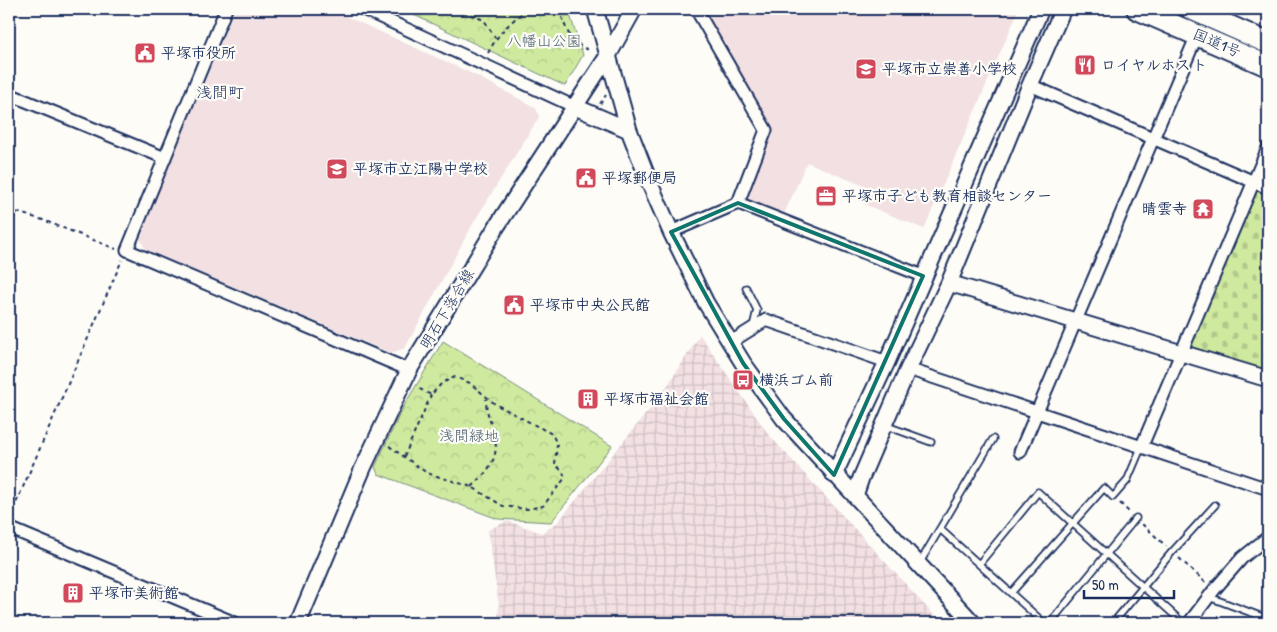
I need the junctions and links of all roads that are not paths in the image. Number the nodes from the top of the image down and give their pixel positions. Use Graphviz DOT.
graph roads {
  1 [pos="226,9"];
  2 [pos="363,9"];
  3 [pos="595,9"];
  4 [pos="634,9"];
  5 [pos="696,9"];
  6 [pos="1041,9"];
  7 [pos="1062,9"];
  8 [pos="1137,9"];
  9 [pos="1202,11"];
  10 [pos="1197,35"];
  11 [pos="1268,43"];
  12 [pos="609,54"];
  13 [pos="1268,66"];
  14 [pos="1030,85"];
  15 [pos="9,94"];
  16 [pos="573,106"];
  17 [pos="629,130"];
  18 [pos="1154,138"];
  19 [pos="1268,148"];
  20 [pos="164,158"];
  21 [pos="1254,182"];
  22 [pos="1268,188"];
  23 [pos="738,203"];
  24 [pos="671,232"];
  25 [pos="924,276"];
  26 [pos="949,283"];
  27 [pos="746,288"];
  28 [pos="1075,322"];
  29 [pos="753,328"];
  30 [pos="731,342"];
  31 [pos="1182,353"];
  32 [pos="886,362"];
  33 [pos="908,369"];
  34 [pos="409,370"];
  35 [pos="1268,379"];
  36 [pos="1038,412"];
  37 [pos="884,425"];
  38 [pos="993,439"];
  39 [pos="931,442"];
  40 [pos="1141,448"];
  41 [pos="1020,452"];
  42 [pos="834,475"];
  43 [pos="1268,490"];
  44 [pos="856,496"];
  45 [pos="1215,504"];
  46 [pos="1136,518"];
  47 [pos="1072,523"];
  48 [pos="9,528"];
  49 [pos="940,529"];
  50 [pos="1268,538"];
  51 [pos="1106,554"];
  52 [pos="979,564"];
  53 [pos="919,565"];
  54 [pos="1142,588"];
  55 [pos="1011,593"];
  56 [pos="1211,593"];
  57 [pos="1268,619"];
  58 [pos="235,623"];
  59 [pos="298,623"];
  60 [pos="973,623"];
  61 [pos="1044,623"];
  62 [pos="1050,623"];
  63 [pos="1113,623"];
  64 [pos="1183,623"];
  65 [pos="1189,623"];
  1 -- 20 [label="street"];
  2 -- 16 [label="street"];
  3 -- 12 [label="street"];
  4 -- 12 [label="street, 明石下落合線"];
  5 -- 23 [label="street"];
  6 -- 25 [label="street"];
  7 -- 14 [label="street"];
  8 -- 10 [label="highway, 国道1号"];
  9 -- 11 [label="highway, 国道1号"];
  10 -- 13 [label="highway, 国道1号"];
  10 -- 18 [label="street"];
  12 -- 16 [label="street, 明石下落合線"];
  12 -- 17 [label="street"];
  14 -- 18 [label="street"];
  14 -- 26 [label="street"];
  15 -- 20 [label="street"];
  16 -- 17 [label="street"];
  16 -- 34 [label="street, 明石下落合線"];
  17 -- 24 [label="street"];
  18 -- 21 [label="street"];
  18 -- 28 [label="street"];
  19 -- 21 [label="street"];
  20 -- 34 [label="street"];
  21 -- 22 [label="street"];
  21 -- 31 [label="street"];
  23 -- 24 [label="street"];
  23 -- 25 [label="street"];
  24 -- 30 [label="street"];
  25 -- 32 [label="street"];
  26 -- 28 [label="street"];
  26 -- 33 [label="street"];
  27 -- 29 [label="lane"];
  28 -- 31 [label="street"];
  28 -- 36 [label="street"];
  29 -- 30 [label="street"];
  29 -- 32 [label="street"];
  30 -- 42 [label="street"];
  31 -- 35 [label="street"];
  31 -- 40 [label="street"];
  32 -- 42 [label="street"];
  33 -- 36 [label="street"];
  33 -- 37 [label="street"];
  34 -- 59 [label="street, 明石下落合線"];
  36 -- 40 [label="street"];
  36 -- 41 [label="street"];
  37 -- 39 [label="lane"];
  37 -- 44 [label="street"];
  38 -- 49 [label="lane"];
  40 -- 43 [label="street"];
  40 -- 47 [label="lane"];
  42 -- 44 [label="street"];
  44 -- 53 [label="street"];
  45 -- 54 [label="lane"];
  46 -- 51 [label="lane"];
  47 -- 51 [label="lane"];
  47 -- 52 [label="lane"];
  47 -- 55 [label="lane"];
  48 -- 58 [label="street"];
  49 -- 52 [label="lane"];
  49 -- 53 [label="lane"];
  50 -- 56 [label="street"];
  51 -- 54 [label="lane"];
  51 -- 62 [label="lane"];
  52 -- 55 [label="lane"];
  53 -- 60 [label="street"];
  54 -- 63 [label="lane"];
  54 -- 64 [label="lane"];
  55 -- 61 [label="lane"];
  56 -- 57 [label="lane"];
  56 -- 65 [label="street"];
}
